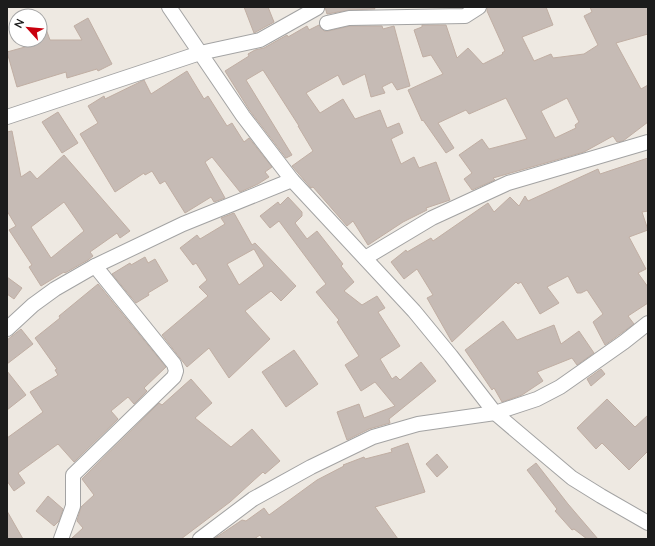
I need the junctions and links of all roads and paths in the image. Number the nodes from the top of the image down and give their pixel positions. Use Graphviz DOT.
graph roads {
  1 [pos="169,7"];
  2 [pos="479,7"];
  3 [pos="317,8"];
  4 [pos="326,23"];
  5 [pos="200,52"];
  6 [pos="7,117"];
  7 [pos="648,142"];
  8 [pos="292,180"];
  9 [pos="365,258"];
  10 [pos="95,266"];
  11 [pos="648,323"];
  12 [pos="7,329"];
  13 [pos="495,413"];
  14 [pos="648,522"];
  15 [pos="61,539"];
  16 [pos="200,539"];
  1 -- 5 [label="street"];
  2 -- 4 [label="street"];
  3 -- 5 [label="street"];
  5 -- 6 [label="street"];
  5 -- 8 [label="street"];
  7 -- 9 [label="street"];
  8 -- 9 [label="street"];
  8 -- 10 [label="street"];
  9 -- 13 [label="street"];
  10 -- 12 [label="street"];
  10 -- 15 [label="street"];
  11 -- 13 [label="street"];
  13 -- 14 [label="street"];
  13 -- 16 [label="street"];
}
